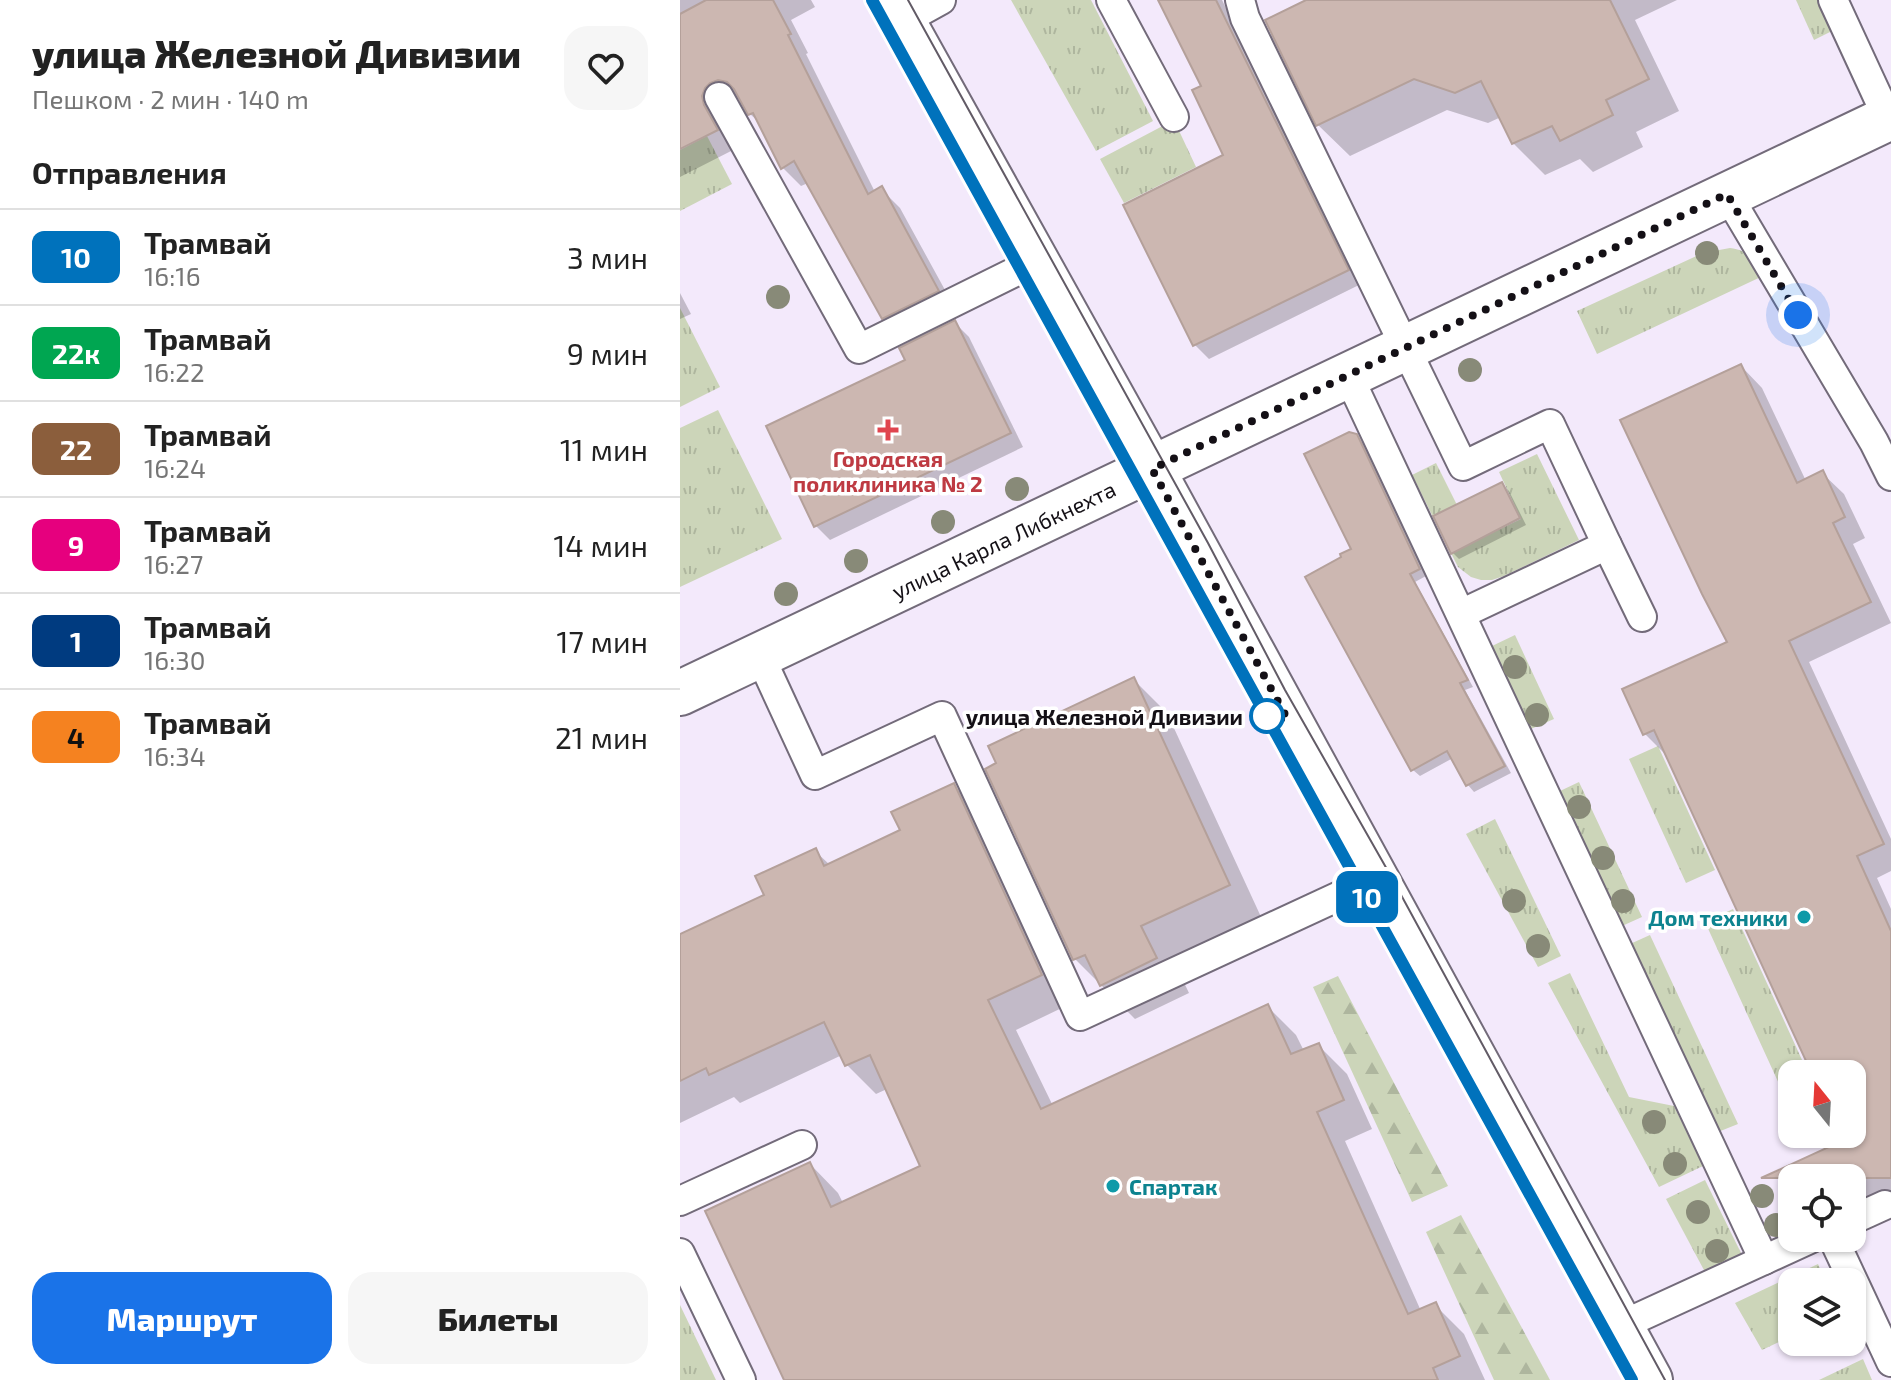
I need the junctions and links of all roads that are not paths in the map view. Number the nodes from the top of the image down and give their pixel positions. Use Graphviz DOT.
graph roads {
  1 [pos="941,0"];
  2 [pos="1111,0"];
  3 [pos="1240,0"];
  4 [pos="1833,0"];
  5 [pos="897,11"];
  6 [pos="719,97"];
  7 [pos="1174,117"];
  8 [pos="1889,118"];
  9 [pos="1727,194"];
  10 [pos="1037,261"];
  11 [pos="1406,347"];
  12 [pos="1348,375"];
  13 [pos="1152,469"];
  14 [pos="1891,476"];
  15 [pos="1607,545"];
  16 [pos="1461,614"];
  17 [pos="1642,617"];
  18 [pos="760,656"];
  19 [pos="680,693"];
  20 [pos="1376,879"];
  21 [pos="802,1145"];
  22 [pos="680,1201"];
  23 [pos="1885,1205"];
  24 [pos="1866,1214"];
  25 [pos="1781,1252"];
  26 [pos="1840,1252"];
  27 [pos="680,1253"];
  28 [pos="1764,1260"];
  29 [pos="1620,1326"];
  30 [pos="1891,1362"];
  31 [pos="741,1380"];
  32 [pos="1650,1380"];
  1 -- 5 [label="lane"];
  2 -- 7 [label="lane"];
  3 -- 11 [label="lane"];
  4 -- 8 [label="lane"];
  5 -- 10 [label="street"];
  6 -- 10 [label="lane"];
  8 -- 9 [label="street, улица Карла Либкнехта"];
  9 -- 11 [label="street, улица Карла Либкнехта"];
  9 -- 14 [label="lane"];
  10 -- 13 [label="street"];
  11 -- 12 [label="street, улица Карла Либкнехта"];
  11 -- 15 [label="lane"];
  12 -- 13 [label="street, улица Карла Либкнехта"];
  12 -- 16 [label="lane"];
  13 -- 18 [label="street, улица Карла Либкнехта"];
  13 -- 20 [label="street"];
  15 -- 16 [label="lane"];
  15 -- 17 [label="lane"];
  16 -- 28 [label="lane"];
  18 -- 19 [label="street, улица Карла Либкнехта"];
  18 -- 20 [label="lane"];
  20 -- 29 [label="street"];
  21 -- 22 [label="lane"];
  23 -- 24 [label="lane"];
  25 -- 28 [label="lane"];
  26 -- 30 [label="lane"];
  27 -- 31 [label="lane"];
  28 -- 29 [label="lane"];
  29 -- 32 [label="street"];
}
